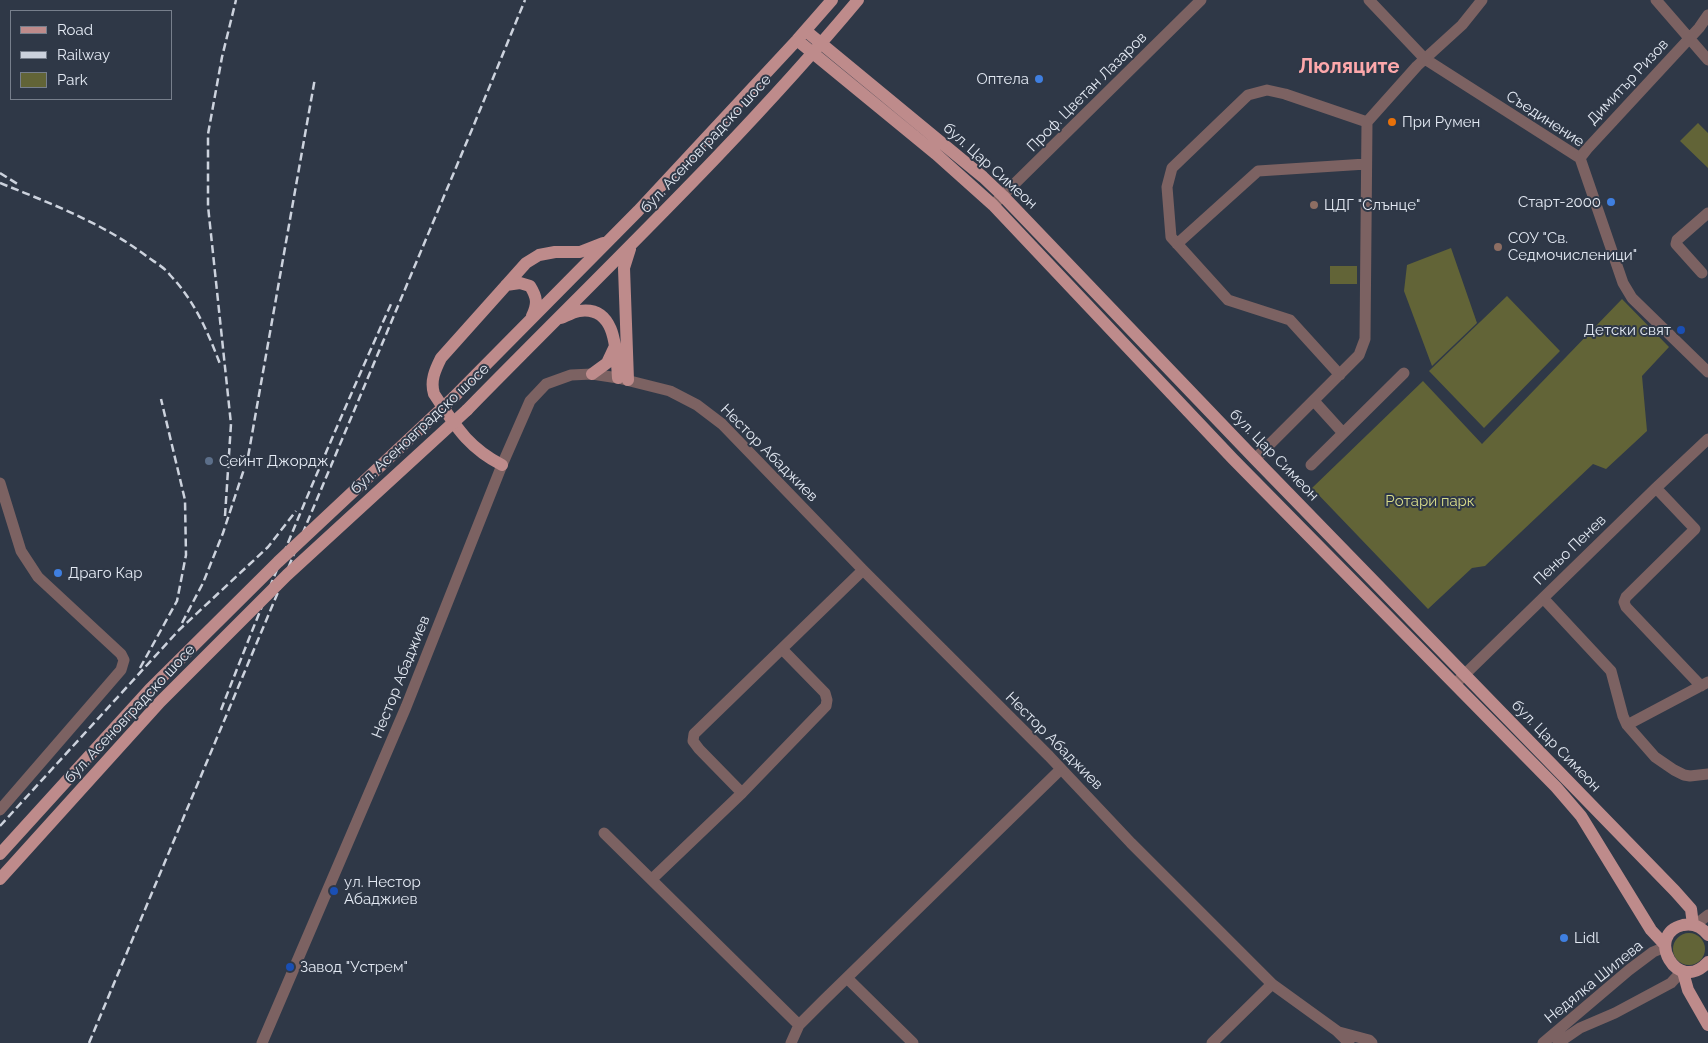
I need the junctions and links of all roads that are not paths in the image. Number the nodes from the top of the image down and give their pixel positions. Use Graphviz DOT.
graph roads {
  1 [pos="832,0"];
  2 [pos="858,0"];
  3 [pos="1201,0"];
  4 [pos="1369,0"];
  5 [pos="1482,0"];
  6 [pos="1656,0"];
  7 [pos="1708,15"];
  8 [pos="1703,24"];
  9 [pos="801,36"];
  10 [pos="1689,38"];
  11 [pos="817,49"];
  12 [pos="1425,59"];
  13 [pos="1708,60"];
  14 [pos="1367,122"];
  15 [pos="1580,158"];
  16 [pos="1366,164"];
  17 [pos="1003,196"];
  18 [pos="993,205"];
  19 [pos="1708,213"];
  20 [pos="610,240"];
  21 [pos="1177,244"];
  22 [pos="630,246"];
  23 [pos="1702,273"];
  24 [pos="506,285"];
  25 [pos="556,319"];
  26 [pos="530,320"];
  27 [pos="615,346"];
  28 [pos="1708,372"];
  29 [pos="1404,373"];
  30 [pos="592,374"];
  31 [pos="1340,375"];
  32 [pos="623,379"];
  33 [pos="1314,401"];
  34 [pos="1344,433"];
  35 [pos="1708,439"];
  36 [pos="1255,459"];
  37 [pos="502,465"];
  38 [pos="1311,465"];
  39 [pos="0,483"];
  40 [pos="1656,488"];
  41 [pos="863,570"];
  42 [pos="1543,598"];
  43 [pos="782,650"];
  44 [pos="1464,674"];
  45 [pos="1455,684"];
  46 [pos="1704,684"];
  47 [pos="1627,724"];
  48 [pos="1061,769"];
  49 [pos="1708,774"];
  50 [pos="742,793"];
  51 [pos="0,810"];
  52 [pos="604,833"];
  53 [pos="0,854"];
  54 [pos="0,879"];
  55 [pos="652,879"];
  56 [pos="1708,915"];
  57 [pos="1694,925"];
  58 [pos="1708,935"];
  59 [pos="1665,946"];
  60 [pos="1708,962"];
  61 [pos="1682,971"];
  62 [pos="847,978"];
  63 [pos="1272,984"];
  64 [pos="1708,1025"];
  65 [pos="799,1026"];
  66 [pos="1337,1031"];
  67 [pos="262,1043"];
  68 [pos="791,1043"];
  69 [pos="913,1043"];
  70 [pos="1212,1043"];
  71 [pos="1349,1043"];
  72 [pos="1372,1043"];
  73 [pos="1543,1043"];
  74 [pos="1558,1043"];
  1 -- 9 [label="main road, бул. Асеновградско шосе"];
  2 -- 11 [label="main road, бул. Асеновградско шосе"];
  3 -- 17 [label="street, Проф. Цветан Лазаров"];
  4 -- 12 [label="street, Съединение"];
  5 -- 12 [label="street"];
  6 -- 10 [label="street"];
  7 -- 8 [label="street, Димитър Ризов"];
  8 -- 10 [label="street, Димитър Ризов"];
  9 -- 11 [label="main road, бул. Цар Симеон"];
  9 -- 20 [label="main road, бул. Асеновградско шосе"];
  10 -- 13 [label="street"];
  10 -- 15 [label="street, Димитър Ризов"];
  11 -- 17 [label="main road, бул. Цар Симеон"];
  11 -- 18 [label="main road, бул. Цар Симеон"];
  11 -- 22 [label="main road, бул. Асеновградско шосе"];
  12 -- 14 [label="street"];
  12 -- 15 [label="street, Съединение"];
  14 -- 16 [label="street"];
  14 -- 21 [label="street"];
  15 -- 28 [label="street, Съединение"];
  16 -- 21 [label="street"];
  16 -- 31 [label="street"];
  17 -- 18 [label="street, Проф. Цветан Лазаров"];
  17 -- 36 [label="main road, бул. Цар Симеон"];
  18 -- 45 [label="main road, бул. Цар Симеон"];
  19 -- 23 [label="street"];
  20 -- 24 [label="main road"];
  20 -- 26 [label="main road, бул. Асеновградско шосе"];
  21 -- 31 [label="street"];
  22 -- 25 [label="main road, бул. Асеновградско шосе"];
  22 -- 32 [label="main road"];
  24 -- 26 [label="main road"];
  24 -- 37 [label="main road"];
  25 -- 27 [label="main road"];
  25 -- 54 [label="main road, бул. Асеновградско шосе, bridge"];
  26 -- 53 [label="main road, бул. Асеновградско шосе, bridge"];
  27 -- 30 [label="main road"];
  27 -- 32 [label="main road"];
  29 -- 34 [label="street"];
  30 -- 32 [label="street, Нестор Абаджиев"];
  30 -- 37 [label="street, Нестор Абаджиев"];
  31 -- 33 [label="street"];
  32 -- 41 [label="street, Нестор Абаджиев"];
  33 -- 34 [label="street"];
  33 -- 36 [label="street"];
  34 -- 38 [label="street"];
  35 -- 40 [label="street, Пеньо Пенев"];
  36 -- 44 [label="main road, бул. Цар Симеон"];
  37 -- 67 [label="street, Нестор Абаджиев"];
  39 -- 51 [label="street"];
  40 -- 42 [label="street, Пеньо Пенев"];
  40 -- 46 [label="street"];
  41 -- 43 [label="street"];
  41 -- 48 [label="street, Нестор Абаджиев"];
  42 -- 44 [label="street, Пеньо Пенев"];
  42 -- 47 [label="street"];
  43 -- 50 [label="street"];
  43 -- 50 [label="street"];
  44 -- 45 [label="street, Пеньо Пенев"];
  44 -- 57 [label="main road, бул. Цар Симеон"];
  45 -- 59 [label="main road, бул. Цар Симеон"];
  46 -- 47 [label="street"];
  47 -- 49 [label="street"];
  48 -- 62 [label="street"];
  48 -- 63 [label="street, Нестор Абаджиев"];
  50 -- 55 [label="street"];
  52 -- 55 [label="street"];
  55 -- 65 [label="street"];
  56 -- 57 [label="street"];
  57 -- 58 [label="main road"];
  57 -- 59 [label="main road"];
  59 -- 61 [label="main road, бул. Цар Симеон"];
  59 -- 73 [label="street, Недялка Шилева"];
  60 -- 61 [label="main road"];
  61 -- 64 [label="main road"];
  61 -- 74 [label="street, Недялка Шилева"];
  62 -- 65 [label="street"];
  62 -- 69 [label="street"];
  63 -- 66 [label="street, Нестор Абаджиев"];
  63 -- 70 [label="street"];
  65 -- 68 [label="street"];
  66 -- 71 [label="street, Нестор Абаджиев"];
  66 -- 72 [label="street, Нестор Абаджиев"];
}
